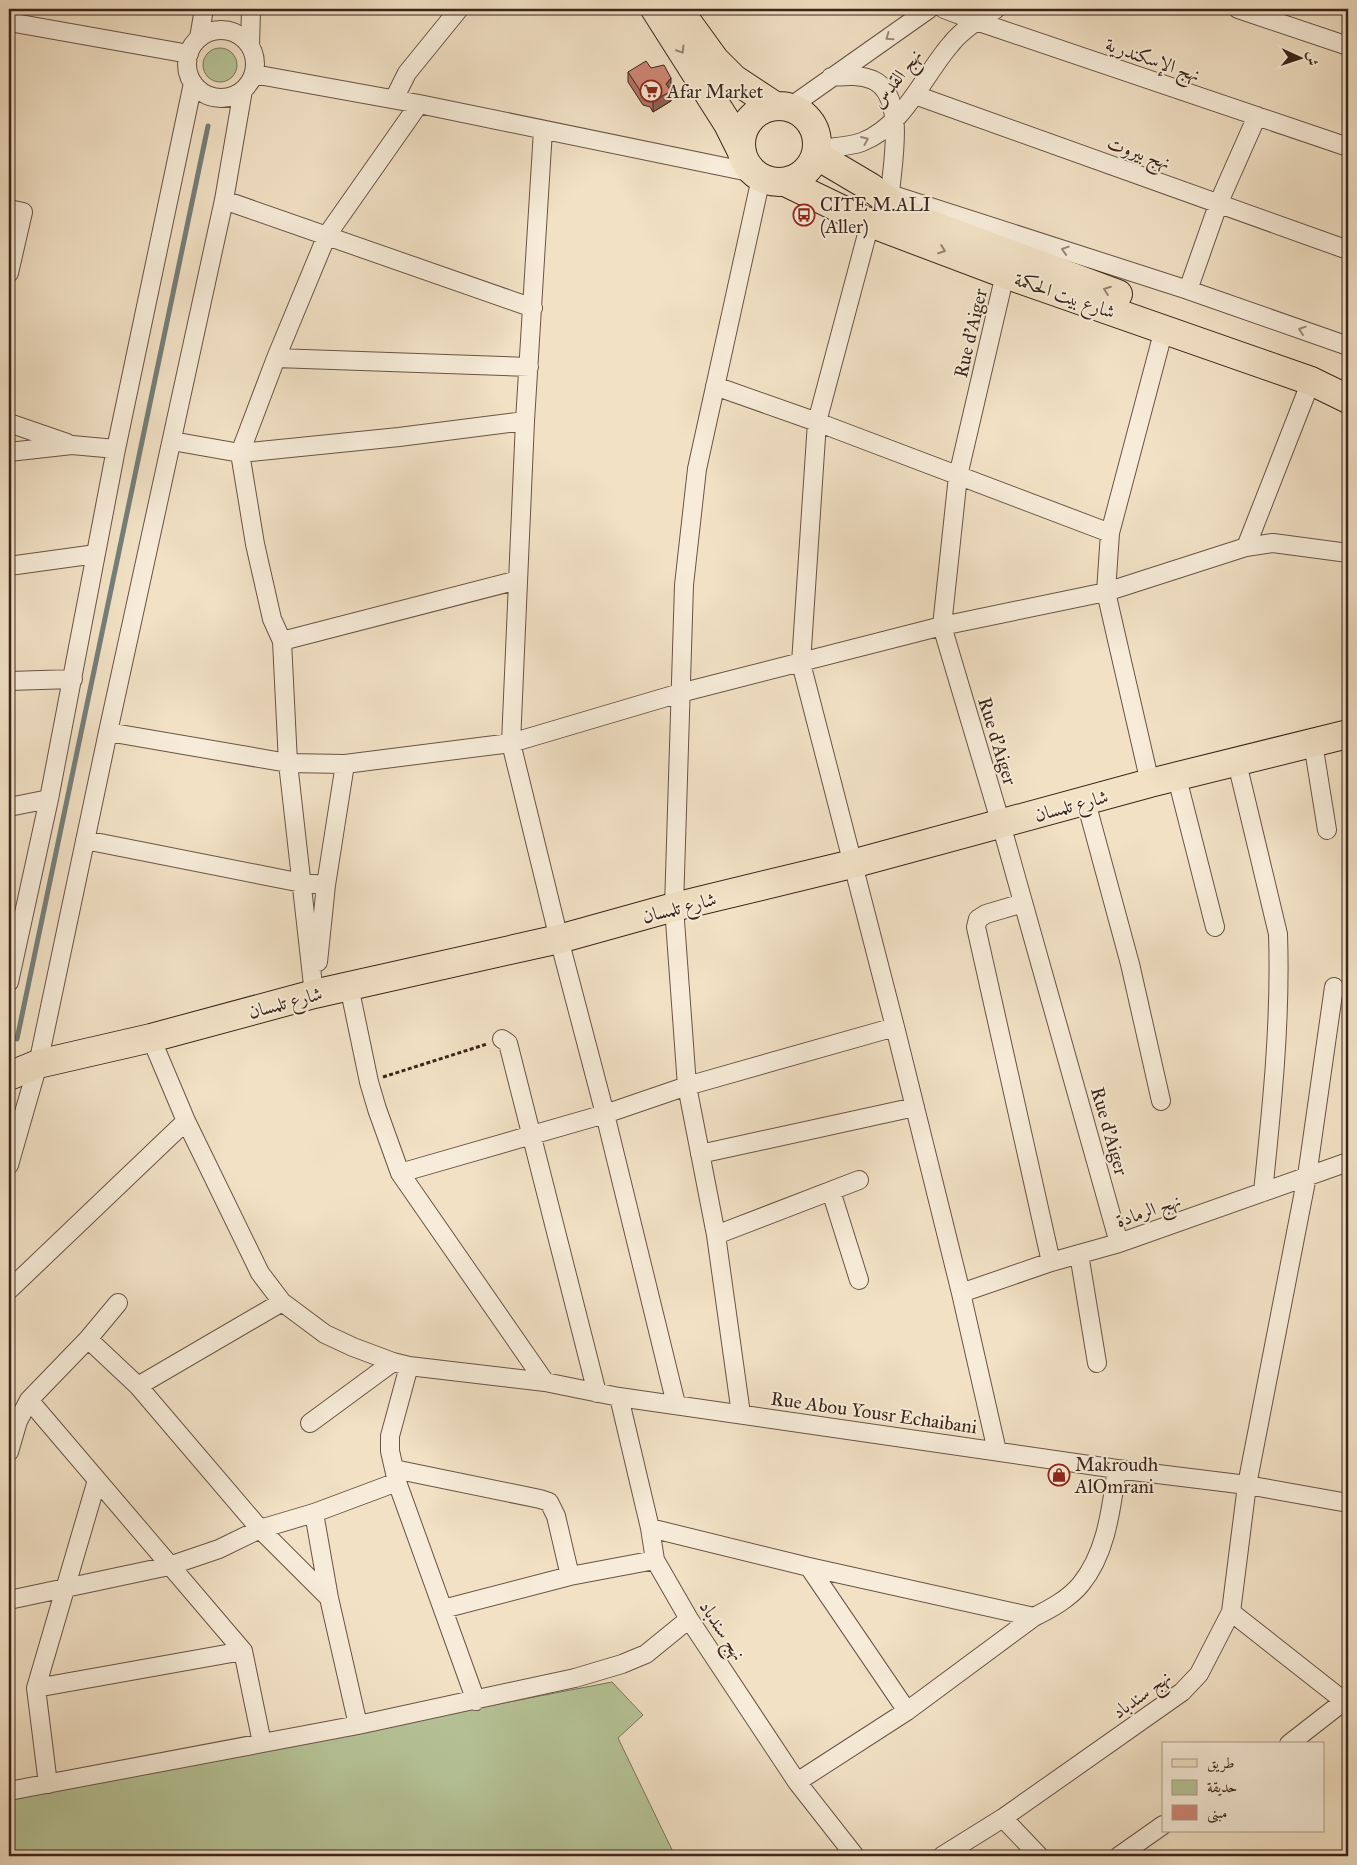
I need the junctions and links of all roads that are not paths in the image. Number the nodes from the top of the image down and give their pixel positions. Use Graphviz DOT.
graph roads {
  1 [pos="204,9"];
  2 [pos="251,9"];
  3 [pos="459,9"];
  4 [pos="655,9"];
  5 [pos="678,9"];
  6 [pos="928,9"];
  7 [pos="944,9"];
  8 [pos="996,9"];
  9 [pos="1238,9"];
  10 [pos="9,22"];
  11 [pos="976,22"];
  12 [pos="199,38"];
  13 [pos="250,46"];
  14 [pos="1348,46"];
  15 [pos="189,54"];
  16 [pos="254,74"];
  17 [pos="830,77"];
  18 [pos="193,82"];
  19 [pos="243,90"];
  20 [pos="915,95"];
  21 [pos="394,99"];
  22 [pos="419,104"];
  23 [pos="782,107"];
  24 [pos="1257,116"];
  25 [pos="896,118"];
  26 [pos="543,130"];
  27 [pos="1348,147"];
  28 [pos="816,152"];
  29 [pos="760,171"];
  30 [pos="880,190"];
  31 [pos="224,200"];
  32 [pos="1219,202"];
  33 [pos="9,209"];
  34 [pos="870,223"];
  35 [pos="327,235"];
  36 [pos="1348,250"];
  37 [pos="9,273"];
  38 [pos="1005,274"];
  39 [pos="1188,290"];
  40 [pos="533,308"];
  41 [pos="1164,329"];
  42 [pos="1348,346"];
  43 [pos="276,358"];
  44 [pos="529,367"];
  45 [pos="1311,381"];
  46 [pos="1348,382"];
  47 [pos="715,386"];
  48 [pos="1348,398"];
  49 [pos="526,421"];
  50 [pos="817,422"];
  51 [pos="9,423"];
  52 [pos="172,441"];
  53 [pos="72,445"];
  54 [pos="116,449"];
  55 [pos="9,452"];
  56 [pos="240,453"];
  57 [pos="958,476"];
  58 [pos="1110,533"];
  59 [pos="1246,547"];
  60 [pos="1348,553"];
  61 [pos="96,554"];
  62 [pos="9,566"];
  63 [pos="518,580"];
  64 [pos="1106,592"];
  65 [pos="942,626"];
  66 [pos="282,641"];
  67 [pos="801,663"];
  68 [pos="73,679"];
  69 [pos="9,681"];
  70 [pos="680,693"];
  71 [pos="108,732"];
  72 [pos="1348,734"];
  73 [pos="512,743"];
  74 [pos="1313,743"];
  75 [pos="1236,763"];
  76 [pos="288,764"];
  77 [pos="345,764"];
  78 [pos="1177,778"];
  79 [pos="1150,783"];
  80 [pos="49,799"];
  81 [pos="1086,802"];
  82 [pos="9,807"];
  83 [pos="1001,824"];
  84 [pos="1327,830"];
  85 [pos="85,840"];
  86 [pos="852,864"];
  87 [pos="302,883"];
  88 [pos="326,885"];
  89 [pos="1023,903"];
  90 [pos="674,907"];
  91 [pos="16,912"];
  92 [pos="1215,927"];
  93 [pos="559,939"];
  94 [pos="9,982"];
  95 [pos="348,986"];
  96 [pos="1334,986"];
  97 [pos="314,994"];
  98 [pos="895,1027"];
  99 [pos="152,1038"];
  100 [pos="502,1039"];
  101 [pos="38,1064"];
  102 [pos="9,1076"];
  103 [pos="687,1086"];
  104 [pos="1161,1101"];
  105 [pos="915,1107"];
  106 [pos="605,1114"];
  107 [pos="186,1121"];
  108 [pos="532,1134"];
  109 [pos="700,1154"];
  110 [pos="1348,1162"];
  111 [pos="9,1164"];
  112 [pos="400,1172"];
  113 [pos="1307,1176"];
  114 [pos="859,1180"];
  115 [pos="831,1191"];
  116 [pos="1263,1192"];
  117 [pos="716,1235"];
  118 [pos="1119,1243"];
  119 [pos="1079,1254"];
  120 [pos="1051,1262"];
  121 [pos="859,1280"];
  122 [pos="9,1290"];
  123 [pos="961,1293"];
  124 [pos="282,1302"];
  125 [pos="118,1304"];
  126 [pos="88,1339"];
  127 [pos="401,1364"];
  128 [pos="1097,1364"];
  129 [pos="545,1382"];
  130 [pos="138,1386"];
  131 [pos="597,1393"];
  132 [pos="619,1397"];
  133 [pos="29,1400"];
  134 [pos="676,1404"];
  135 [pos="741,1414"];
  136 [pos="13,1418"];
  137 [pos="310,1423"];
  138 [pos="997,1451"];
  139 [pos="9,1452"];
  140 [pos="1117,1469"];
  141 [pos="396,1475"];
  142 [pos="97,1480"];
  143 [pos="1247,1485"];
  144 [pos="1348,1503"];
  145 [pos="314,1513"];
  146 [pos="650,1528"];
  147 [pos="260,1529"];
  148 [pos="655,1560"];
  149 [pos="169,1566"];
  150 [pos="809,1567"];
  151 [pos="570,1576"];
  152 [pos="66,1589"];
  153 [pos="329,1598"];
  154 [pos="9,1600"];
  155 [pos="443,1609"];
  156 [pos="1231,1612"];
  157 [pos="1034,1617"];
  158 [pos="689,1619"];
  159 [pos="243,1651"];
  160 [pos="36,1688"];
  161 [pos="1346,1699"];
  162 [pos="476,1701"];
  163 [pos="907,1711"];
  164 [pos="358,1725"];
  165 [pos="1291,1742"];
  166 [pos="262,1743"];
  167 [pos="797,1782"];
  168 [pos="48,1784"];
  169 [pos="9,1791"];
  170 [pos="1003,1818"];
  171 [pos="1162,1826"];
  172 [pos="855,1856"];
  173 [pos="942,1856"];
  174 [pos="1038,1856"];
  175 [pos="1119,1856"];
  1 -- 12 [label="street"];
  2 -- 13 [label="street"];
  3 -- 21 [label="street"];
  4 -- 29 [label="main road, one-way"];
  5 -- 23 [label="main road"];
  6 -- 17 [label="street, نهج القدس, one-way"];
  7 -- 11 [label="street, نهج الإسكندرية"];
  8 -- 11 [label="street, نهج القدس"];
  9 -- 14 [label="street"];
  10 -- 15 [label="street"];
  11 -- 20 [label="street, نهج القدس"];
  11 -- 24 [label="street, نهج الإسكندرية"];
  12 -- 13 [label="street"];
  12 -- 15 [label="street"];
  13 -- 16 [label="street"];
  15 -- 18 [label="street"];
  16 -- 19 [label="street"];
  16 -- 21 [label="street"];
  17 -- 23 [label="street, نهج القدس"];
  17 -- 25 [label="street"];
  18 -- 19 [label="street"];
  18 -- 54 [label="street"];
  19 -- 31 [label="street"];
  20 -- 25 [label="street, نهج القدس"];
  20 -- 32 [label="street, نهج بيروت"];
  21 -- 22 [label="street"];
  22 -- 26 [label="street"];
  22 -- 35 [label="street"];
  23 -- 28 [label="main road"];
  23 -- 29 [label="main road"];
  24 -- 27 [label="street, نهج الإسكندرية"];
  24 -- 32 [label="street"];
  28 -- 25 [label="street, نهج القدس, one-way"];
  25 -- 30 [label="street"];
  26 -- 29 [label="street"];
  26 -- 40 [label="street"];
  28 -- 29 [label="main road"];
  28 -- 30 [label="main road, شارع بيت الحكمة"];
  29 -- 34 [label="main road, شارع بيت الحكمة"];
  29 -- 47 [label="street"];
  39 -- 30 [label="street, one-way"];
  46 -- 30 [label="main road, شارع بيت الحكمة, one-way"];
  31 -- 35 [label="street"];
  31 -- 52 [label="street"];
  32 -- 36 [label="street, نهج بيروت"];
  32 -- 39 [label="street"];
  33 -- 37 [label="street"];
  34 -- 38 [label="main road, شارع بيت الحكمة, one-way"];
  34 -- 50 [label="street"];
  35 -- 40 [label="street"];
  35 -- 43 [label="street"];
  38 -- 41 [label="main road, شارع بيت الحكمة"];
  38 -- 57 [label="street, Rue d'Aiger"];
  42 -- 39 [label="street, one-way"];
  40 -- 44 [label="street"];
  41 -- 45 [label="main road, شارع بيت الحكمة"];
  41 -- 58 [label="street"];
  43 -- 44 [label="street"];
  43 -- 56 [label="street"];
  44 -- 49 [label="street"];
  45 -- 48 [label="main road, شارع بيت الحكمة"];
  45 -- 59 [label="street"];
  47 -- 50 [label="street"];
  47 -- 70 [label="street"];
  49 -- 56 [label="street"];
  49 -- 63 [label="street"];
  50 -- 57 [label="street"];
  50 -- 67 [label="street"];
  51 -- 53 [label="street"];
  52 -- 56 [label="street"];
  52 -- 71 [label="street"];
  53 -- 54 [label="street"];
  53 -- 55 [label="street"];
  54 -- 61 [label="street"];
  56 -- 66 [label="street"];
  57 -- 58 [label="street"];
  57 -- 65 [label="street, Rue d'Aiger"];
  58 -- 64 [label="street"];
  59 -- 60 [label="street"];
  59 -- 64 [label="street"];
  61 -- 62 [label="street"];
  61 -- 68 [label="street"];
  63 -- 66 [label="street"];
  63 -- 73 [label="street"];
  64 -- 65 [label="street"];
  64 -- 79 [label="street"];
  65 -- 67 [label="street"];
  65 -- 83 [label="street, Rue d'Aiger"];
  66 -- 76 [label="street"];
  67 -- 70 [label="street"];
  67 -- 86 [label="street"];
  68 -- 69 [label="street"];
  68 -- 80 [label="street"];
  70 -- 73 [label="street"];
  70 -- 90 [label="street"];
  71 -- 76 [label="street"];
  71 -- 85 [label="street"];
  72 -- 74 [label="main road, شارع تلمسان"];
  73 -- 77 [label="street"];
  73 -- 93 [label="street"];
  74 -- 75 [label="main road, شارع تلمسان"];
  74 -- 84 [label="street"];
  75 -- 78 [label="main road, شارع تلمسان"];
  75 -- 116 [label="street"];
  76 -- 77 [label="street"];
  76 -- 87 [label="street"];
  77 -- 88 [label="street"];
  78 -- 79 [label="main road, شارع تلمسان"];
  78 -- 92 [label="street"];
  79 -- 81 [label="main road, شارع تلمسان"];
  80 -- 82 [label="street"];
  80 -- 91 [label="street"];
  81 -- 83 [label="main road, شارع تلمسان"];
  81 -- 104 [label="street"];
  83 -- 86 [label="main road, شارع تلمسان"];
  83 -- 89 [label="street, Rue d'Aiger"];
  85 -- 87 [label="street"];
  85 -- 101 [label="street"];
  86 -- 90 [label="main road, شارع تلمسان"];
  86 -- 98 [label="street"];
  87 -- 88 [label="street"];
  87 -- 97 [label="street"];
  88 -- 97 [label="street"];
  89 -- 118 [label="street, Rue d'Aiger"];
  89 -- 120 [label="street"];
  90 -- 93 [label="main road, شارع تلمسان"];
  90 -- 103 [label="street"];
  91 -- 94 [label="street"];
  93 -- 95 [label="main road, شارع تلمسان"];
  93 -- 106 [label="street"];
  95 -- 97 [label="main road, شارع تلمسان"];
  95 -- 112 [label="street"];
  96 -- 113 [label="street, نهج سندباد"];
  97 -- 99 [label="main road, شارع تلمسان"];
  98 -- 103 [label="street"];
  98 -- 105 [label="street"];
  99 -- 101 [label="main road, شارع تلمسان"];
  99 -- 107 [label="street, Rue Abou Yousr Echaibani"];
  100 -- 108 [label="street"];
  101 -- 102 [label="main road, شارع تلمسان"];
  101 -- 111 [label="street"];
  103 -- 106 [label="street"];
  103 -- 109 [label="street"];
  105 -- 109 [label="street"];
  105 -- 123 [label="street"];
  106 -- 108 [label="street"];
  106 -- 134 [label="street"];
  107 -- 122 [label="street"];
  107 -- 124 [label="street, Rue Abou Yousr Echaibani"];
  108 -- 112 [label="street"];
  108 -- 131 [label="street"];
  109 -- 117 [label="street"];
  110 -- 113 [label="street, نهج الرمادة"];
  112 -- 129 [label="street"];
  113 -- 116 [label="street, نهج الرمادة"];
  113 -- 143 [label="street, نهج سندباد"];
  114 -- 115 [label="street"];
  115 -- 117 [label="street"];
  115 -- 121 [label="street"];
  116 -- 118 [label="street, نهج الرمادة"];
  117 -- 135 [label="street"];
  118 -- 119 [label="street, نهج الرمادة"];
  119 -- 120 [label="street, نهج الرمادة"];
  119 -- 128 [label="street"];
  120 -- 123 [label="street, نهج الرمادة"];
  123 -- 138 [label="street"];
  124 -- 127 [label="street, Rue Abou Yousr Echaibani"];
  124 -- 130 [label="street"];
  125 -- 126 [label="street"];
  126 -- 130 [label="street"];
  126 -- 133 [label="street"];
  127 -- 129 [label="street, Rue Abou Yousr Echaibani"];
  127 -- 137 [label="street"];
  127 -- 141 [label="street"];
  129 -- 131 [label="street, Rue Abou Yousr Echaibani"];
  130 -- 147 [label="street"];
  131 -- 132 [label="street, Rue Abou Yousr Echaibani"];
  132 -- 134 [label="street, Rue Abou Yousr Echaibani"];
  132 -- 146 [label="street, نهج سندباد"];
  133 -- 136 [label="street"];
  133 -- 142 [label="street"];
  134 -- 135 [label="street, Rue Abou Yousr Echaibani"];
  135 -- 138 [label="street, Rue Abou Yousr Echaibani"];
  136 -- 139 [label="street"];
  138 -- 140 [label="street, Rue Abou Yousr Echaibani"];
  140 -- 143 [label="street, Rue Abou Yousr Echaibani"];
  140 -- 157 [label="street"];
  141 -- 145 [label="street"];
  141 -- 151 [label="street"];
  141 -- 155 [label="street"];
  142 -- 149 [label="street"];
  142 -- 152 [label="street"];
  143 -- 144 [label="street, Rue Abou Yousr Echaibani"];
  143 -- 156 [label="street, نهج سندباد"];
  145 -- 147 [label="street"];
  145 -- 153 [label="street"];
  146 -- 148 [label="street, نهج سندباد"];
  146 -- 150 [label="street"];
  147 -- 149 [label="street"];
  147 -- 153 [label="street"];
  148 -- 151 [label="street"];
  148 -- 158 [label="street, نهج سندباد"];
  149 -- 152 [label="street"];
  149 -- 159 [label="street"];
  150 -- 157 [label="street"];
  150 -- 163 [label="street"];
  151 -- 155 [label="street"];
  152 -- 154 [label="street"];
  152 -- 160 [label="street"];
  153 -- 164 [label="street"];
  155 -- 162 [label="street"];
  156 -- 161 [label="street"];
  156 -- 170 [label="street, نهج سندباد"];
  157 -- 163 [label="street"];
  158 -- 162 [label="street"];
  158 -- 167 [label="street, نهج سندباد"];
  159 -- 160 [label="street"];
  159 -- 166 [label="street"];
  160 -- 168 [label="street"];
  161 -- 165 [label="street"];
  162 -- 164 [label="street"];
  163 -- 167 [label="street"];
  164 -- 166 [label="street"];
  166 -- 168 [label="street"];
  167 -- 172 [label="street, نهج سندباد"];
  168 -- 169 [label="street"];
  170 -- 173 [label="street, نهج سندباد"];
  170 -- 174 [label="street"];
  171 -- 175 [label="street"];
}
